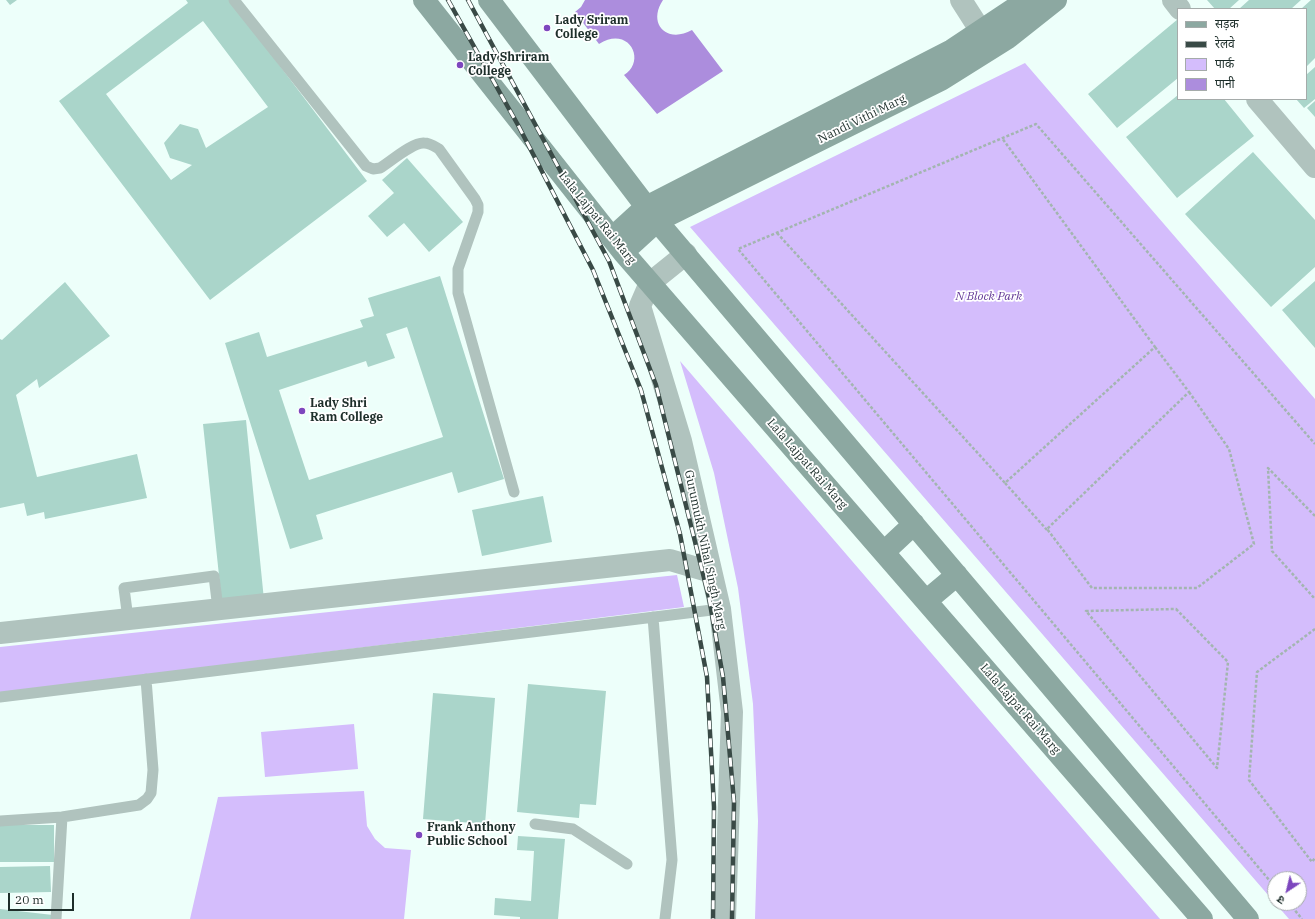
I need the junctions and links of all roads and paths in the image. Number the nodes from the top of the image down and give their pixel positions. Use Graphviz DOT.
graph roads {
  1 [pos="234,0"];
  2 [pos="424,0"];
  3 [pos="489,0"];
  4 [pos="961,0"];
  5 [pos="1027,0"];
  6 [pos="1056,0"];
  7 [pos="1172,0"];
  8 [pos="1179,8"];
  9 [pos="986,39"];
  10 [pos="1258,100"];
  11 [pos="1002,138"];
  12 [pos="1315,167"];
  13 [pos="652,214"];
  14 [pos="777,233"];
  15 [pos="617,245"];
  16 [pos="686,254"];
  17 [pos="650,282"];
  18 [pos="1155,347"];
  19 [pos="1189,392"];
  20 [pos="1315,444"];
  21 [pos="1005,483"];
  22 [pos="514,492"];
  23 [pos="1315,516"];
  24 [pos="914,524"];
  25 [pos="1049,532"];
  26 [pos="884,552"];
  27 [pos="711,572"];
  28 [pos="957,575"];
  29 [pos="1315,599"];
  30 [pos="926,601"];
  31 [pos="218,609"];
  32 [pos="720,609"];
  33 [pos="653,618"];
  34 [pos="128,619"];
  35 [pos="1315,629"];
  36 [pos="0,633"];
  37 [pos="146,679"];
  38 [pos="0,697"];
  39 [pos="1217,768"];
  40 [pos="62,817"];
  41 [pos="0,821"];
  42 [pos="535,824"];
  43 [pos="1315,858"];
  44 [pos="626,864"];
  45 [pos="1267,877"];
  46 [pos="1295,911"];
  47 [pos="56,919"];
  48 [pos="665,919"];
  49 [pos="725,919"];
  50 [pos="1202,919"];
  51 [pos="1248,919"];
  52 [pos="1302,919"];
  1 -- 22 [label="lane"];
  2 -- 15 [label="main road, Lala Lajpat Rai Marg"];
  3 -- 13 [label="main road"];
  4 -- 9 [label="street"];
  5 -- 9 [label="main road, Nandi Vithi Marg"];
  6 -- 9 [label="main road, Nandi Vithi Marg"];
  7 -- 8 [label="street"];
  9 -- 13 [label="main road, Nandi Vithi Marg"];
  10 -- 12 [label="street"];
  11 -- 14 [label="path"];
  11 -- 18 [label="path"];
  11 -- 20 [label="path"];
  13 -- 15 [label="main road, Nandi Vithi Marg"];
  13 -- 16 [label="main road"];
  14 -- 21 [label="path"];
  14 -- 45 [label="path"];
  15 -- 17 [label="main road, Lala Lajpat Rai Marg"];
  16 -- 17 [label="street, Gurumukh Nihal Singh Marg"];
  16 -- 24 [label="main road"];
  17 -- 26 [label="main road, Lala Lajpat Rai Marg"];
  17 -- 27 [label="street, Gurumukh Nihal Singh Marg"];
  18 -- 19 [label="path"];
  18 -- 21 [label="path"];
  19 -- 25 [label="path"];
  19 -- 25 [label="path"];
  21 -- 25 [label="path"];
  23 -- 29 [label="path"];
  24 -- 26 [label="main road"];
  24 -- 28 [label="main road"];
  26 -- 30 [label="main road, Lala Lajpat Rai Marg"];
  27 -- 31 [label="street"];
  27 -- 32 [label="street, Gurumukh Nihal Singh Marg"];
  28 -- 30 [label="main road"];
  28 -- 51 [label="main road"];
  30 -- 50 [label="main road, Lala Lajpat Rai Marg"];
  31 -- 34 [label="street"];
  31 -- 34 [label="lane"];
  32 -- 33 [label="lane"];
  32 -- 49 [label="street, Gurumukh Nihal Singh Marg"];
  33 -- 37 [label="lane"];
  33 -- 48 [label="lane"];
  34 -- 36 [label="street"];
  35 -- 43 [label="path"];
  37 -- 38 [label="lane"];
  37 -- 40 [label="lane"];
  39 -- 39 [label="path"];
  40 -- 41 [label="lane"];
  40 -- 47 [label="lane"];
  42 -- 44 [label="lane"];
  46 -- 52 [label="path"];
}
